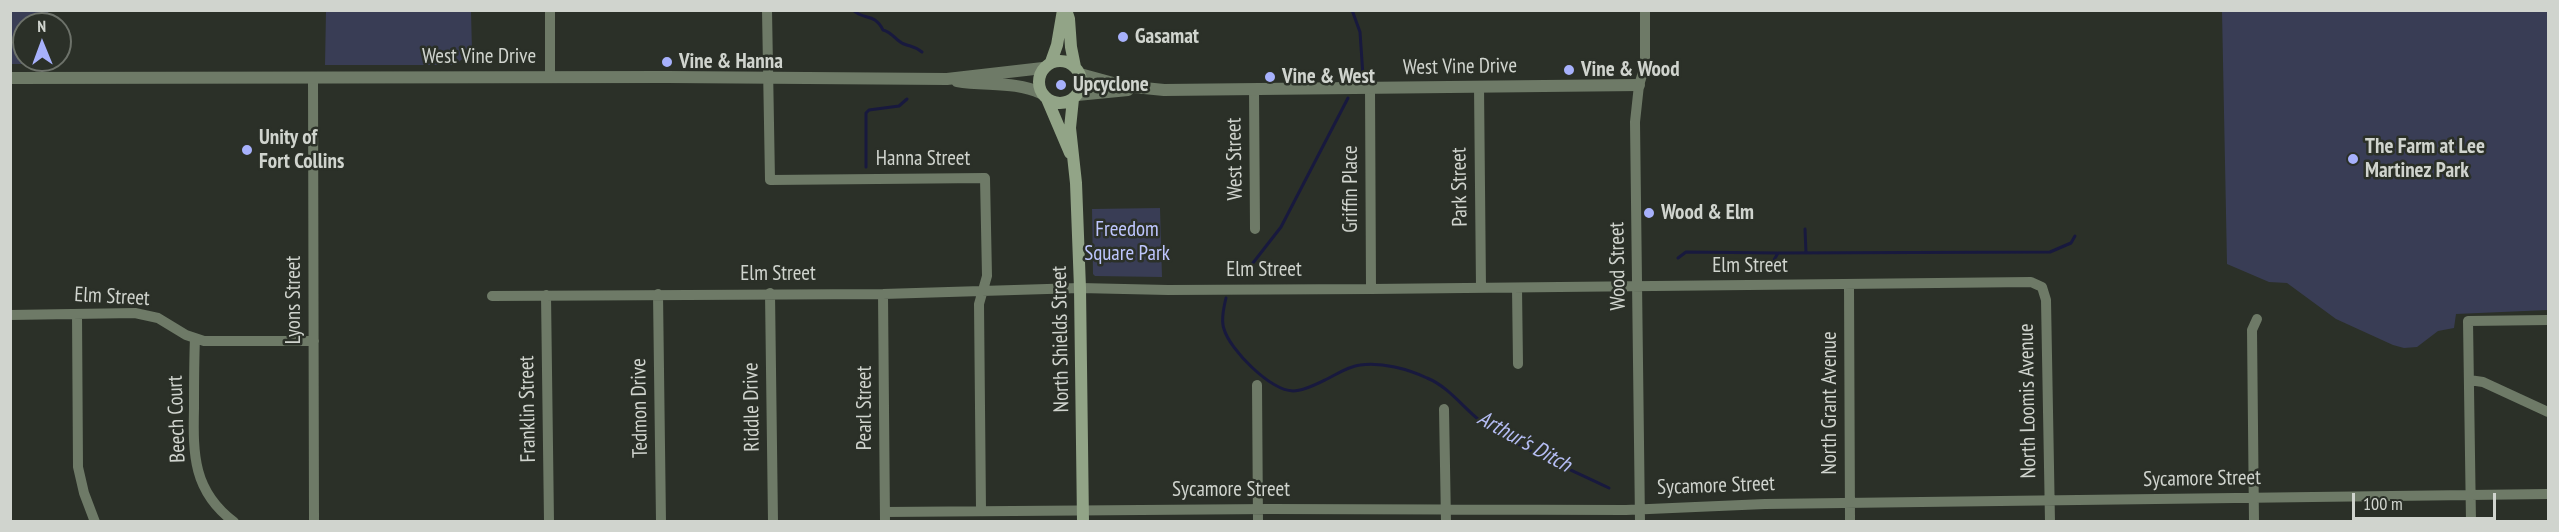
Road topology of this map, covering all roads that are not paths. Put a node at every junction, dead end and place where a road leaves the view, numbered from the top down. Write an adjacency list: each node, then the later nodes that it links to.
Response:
1 (550, 10): 7 (street)
2 (767, 10): 8 (street, Hanna Street)
3 (1064, 10): 5 (main road); 6 (main road)
4 (1646, 10): 12 (street, Wood Street)
5 (1047, 65): 6 (main road); 11 (street, West Vine Drive); 17 (main road)
6 (1078, 71): 15 (street, West Vine Drive); 18 (main road)
7 (550, 76): 8 (street, West Vine Drive); 10 (street, West Vine Drive)
8 (768, 77): 11 (street, West Vine Drive); 28 (street, Hanna Street)
9 (10, 78): 10 (street, West Vine Drive)
10 (313, 78): 39 (street, Lyons Street)
11 (947, 79): 17 (street, West Vine Drive)
12 (1639, 85): 13 (street, West Vine Drive); 23 (street, Wood Street)
13 (1479, 86): 14 (street, West Vine Drive); 25 (street, Park Street)
14 (1370, 88): 16 (street, West Vine Drive); 27 (street, Griffin Place)
15 (1138, 89): 16 (street, West Vine Drive); 18 (street, West Vine Drive)
16 (1254, 89): 20 (street, West Street)
17 (1044, 96): 18 (main road); 19 (main road, North Shields Street)
18 (1075, 97): 19 (main road, North Shields Street)
19 (1072, 155): 24 (main road, North Shields Street)
20 (1256, 229)
21 (2036, 283): 22 (street, Elm Street); 48 (street, North Loomis Avenue)
22 (1849, 285): 23 (street, Elm Street); 49 (street, North Grant Avenue)
23 (1638, 286): 26 (street, Elm Street); 53 (street, Wood Street)
24 (1080, 288): 27 (street, Elm Street); 28 (street, Elm Street); 55 (main road, North Shields Street)
25 (1481, 288): 26 (street, Elm Street); 27 (street, Elm Street)
26 (1517, 288): 40 (street)
27 (1371, 289)
28 (982, 292): 31 (street, Elm Street); 54 (street, Hanna Street)
29 (770, 293): 30 (street, Elm Street); 31 (street, Elm Street); 62 (street, Riddle Drive)
30 (658, 294): 32 (street, Elm Street); 61 (street, Tedmon Drive)
31 (884, 294): 56 (street, Pearl Street)
32 (546, 295): 33 (street, Elm Street); 60 (street, Franklin Street)
33 (492, 296)
34 (77, 314): 35 (street, Elm Street); 38 (street, Elm Street); 57 (street)
35 (10, 315)
36 (2257, 320): 47 (street)
37 (2548, 320): 41 (street)
38 (195, 338): 39 (street, Elm Street); 58 (street, Beech Court)
39 (314, 341): 59 (street, Lyons Street)
40 (1518, 364)
41 (2469, 380): 44 (street); 46 (street)
42 (1257, 385): 50 (street)
43 (1444, 409): 52 (street)
44 (2548, 412)
45 (2548, 494): 46 (street, Sycamore Street)
46 (2471, 495): 47 (street, Sycamore Street); 70 (street)
47 (2254, 497): 48 (street, Sycamore Street); 69 (street)
48 (2050, 500): 49 (street, Sycamore Street); 68 (street, North Loomis Avenue)
49 (1850, 503): 53 (street, Sycamore Street); 67 (street, North Grant Avenue)
50 (1258, 509): 51 (street, Sycamore Street); 55 (street, Sycamore Street); 63 (street)
51 (1352, 509): 52 (street, Sycamore Street); 64 (street)
52 (1446, 509): 53 (street, Sycamore Street); 65 (street)
53 (1640, 509): 66 (street, Wood Street)
54 (981, 510): 55 (street, Sycamore Street); 56 (street, Sycamore Street)
55 (1083, 516)
56 (885, 517)
57 (96, 522)
58 (234, 522)
59 (314, 522)
60 (549, 522)
61 (661, 522)
62 (773, 522)
63 (1258, 522)
64 (1352, 522)
65 (1446, 522)
66 (1640, 522)
67 (1850, 522)
68 (2050, 522)
69 (2254, 522)
70 (2471, 522)

